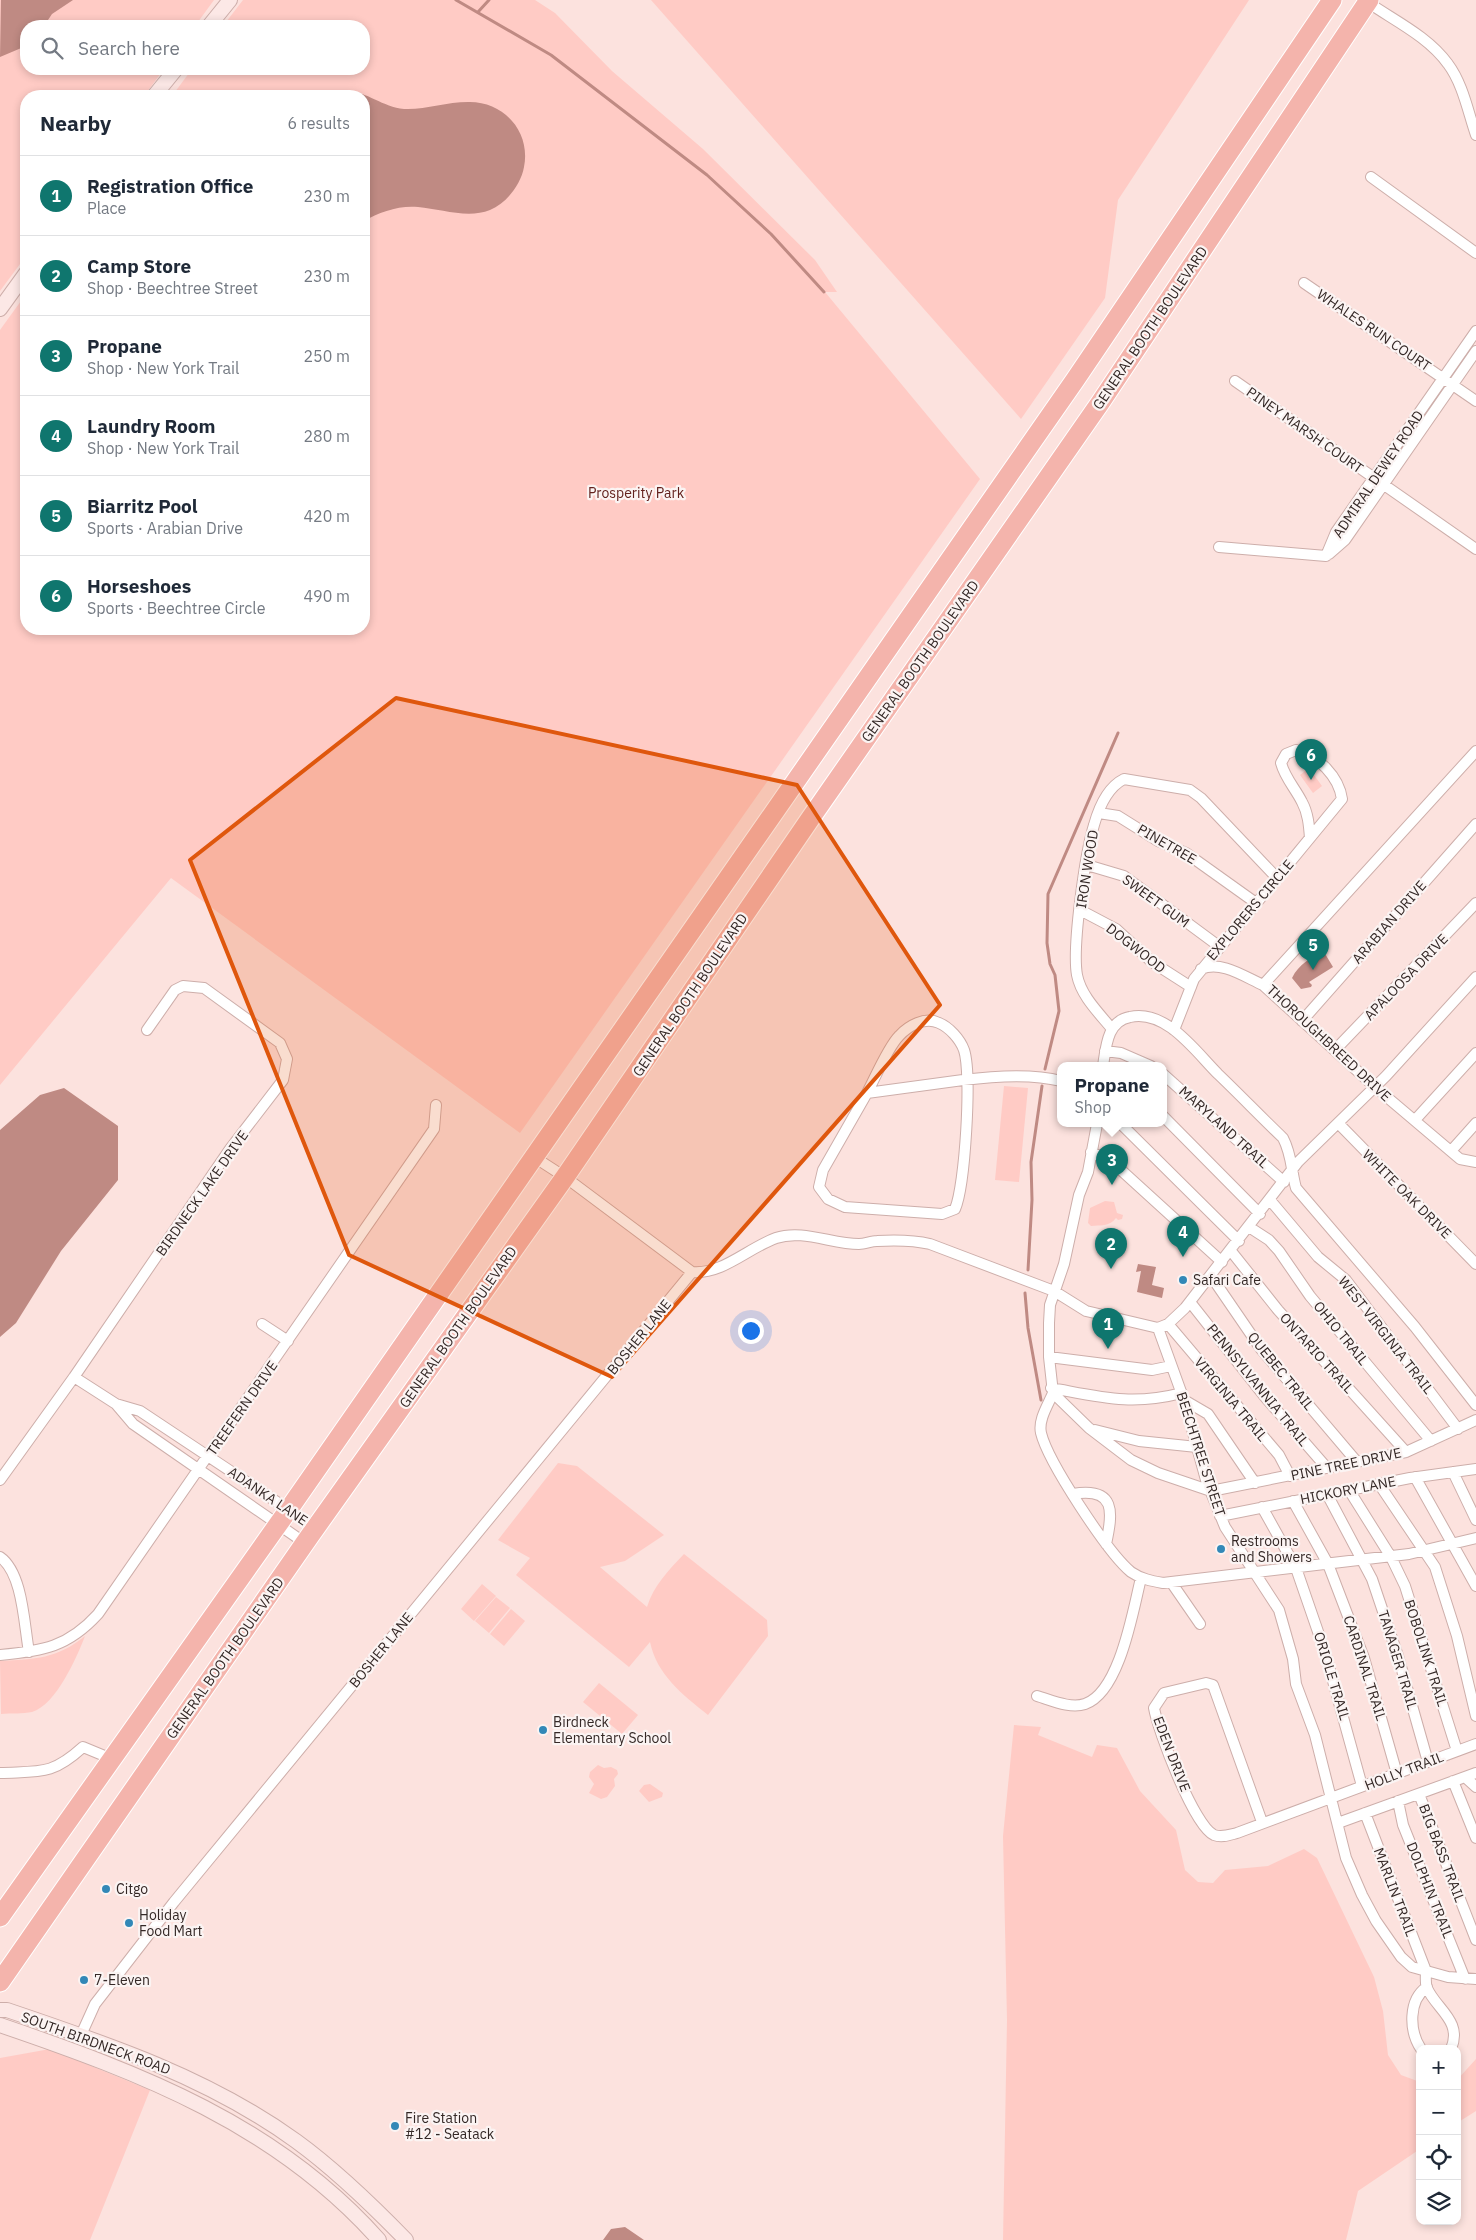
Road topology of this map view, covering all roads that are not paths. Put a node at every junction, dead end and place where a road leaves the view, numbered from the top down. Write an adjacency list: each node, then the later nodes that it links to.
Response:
1 (230, 0): 4 (main road)
2 (1332, 0): 61 (highway)
3 (1367, 1): 7 (street); 64 (highway, GENERAL BOOTH BOULEVARD)
4 (214, 20)
5 (171, 75): 6 (main road)
6 (159, 90)
7 (1476, 135)
8 (1371, 178): 9 (street)
9 (1476, 253)
10 (20, 281): 12 (main road)
11 (1304, 283): 15 (street, WHALES RUN COURT)
12 (0, 309)
13 (1476, 331): 15 (street, ADMIRAL DEWEY ROAD)
14 (1476, 351): 17 (street, ADMIRAL DEWEY ROAD)
15 (1444, 378): 17 (street, WHALES RUN COURT); 19 (street, ADMIRAL DEWEY ROAD)
16 (1235, 381): 19 (street, PINEY MARSH COURT)
17 (1453, 384): 18 (street, WHALES RUN COURT); 20 (street, ADMIRAL DEWEY ROAD)
18 (1476, 401)
19 (1374, 478): 20 (street, PINEY MARSH COURT); 23 (street, ADMIRAL DEWEY ROAD)
20 (1383, 484): 22 (street, PINEY MARSH COURT); 23 (street, ADMIRAL DEWEY ROAD)
21 (1219, 547): 23 (street)
22 (1476, 549)
23 (1326, 556)
24 (1476, 751): 36 (street, THOROUGHBREED DRIVE)
25 (1099, 813): 28 (street, IRON WOOD); 29 (street, IRON WOOD); 30 (street, PINETREE)
26 (1476, 824): 38 (street, ARABIAN DRIVE)
27 (1310, 838): 27 (street, EXPLORERS CIRCLE); 29 (street, EXPLORERS CIRCLE)
28 (1087, 865): 32 (street, IRON WOOD); 33 (street, SWEET GUM)
29 (1277, 878): 30 (street, EXPLORERS CIRCLE)
30 (1256, 903): 33 (street, EXPLORERS CIRCLE)
31 (1476, 903): 42 (street, APALOOSA DRIVE)
32 (1080, 910): 37 (street, DOGWOOD); 39 (street, IRON WOOD)
33 (1220, 947): 34 (street, EXPLORERS CIRCLE)
34 (1201, 969): 36 (street); 37 (street, EXPLORERS CIRCLE)
35 (1476, 978): 50 (street)
36 (1263, 985): 38 (street, THOROUGHBREED DRIVE)
37 (1190, 988): 41 (street, EXPLORERS CIRCLE)
38 (1302, 1021): 42 (street, THOROUGHBREED DRIVE)
39 (1112, 1029): 41 (street); 43 (street)
40 (148, 1030): 83 (street, BIRDNECK LAKE DRIVE)
41 (1174, 1030): 63 (street)
42 (1335, 1050): 50 (street, THOROUGHBREED DRIVE)
43 (1105, 1051): 45 (street); 46 (street)
44 (1476, 1053): 54 (street)
45 (1104, 1062)
46 (1143, 1062)
47 (1167, 1078): 65 (street, MARYLAND TRAIL)
48 (969, 1079): 49 (street); 51 (street); 51 (street); 51 (street)
49 (1057, 1081)
50 (1375, 1087): 54 (street, THOROUGHBREED DRIVE); 56 (street)
51 (867, 1093)
52 (436, 1105): 80 (street, TREEFERN DRIVE)
53 (1167, 1120): 67 (street)
54 (1414, 1120): 59 (street, THOROUGHBREED DRIVE)
55 (1476, 1123): 59 (street)
56 (1338, 1124): 63 (street); 72 (street, WHITE OAK DRIVE)
57 (1096, 1127): 60 (street)
58 (1124, 1127): 69 (street)
59 (1451, 1151): 62 (street, THOROUGHBREED DRIVE)
60 (1091, 1152): 71 (street); 75 (street)
61 (534, 1157): 64 (street); 111 (highway)
62 (1476, 1162)
63 (1291, 1172): 65 (street); 87 (street)
64 (565, 1178): 73 (street); 115 (highway, GENERAL BOOTH BOULEVARD)
65 (1284, 1182): 66 (street)
66 (1270, 1200): 67 (street); 90 (street, WEST VIRGINIA TRAIL)
67 (1260, 1214): 68 (street)
68 (1249, 1227): 69 (street); 91 (street, OHIO TRAIL)
69 (1239, 1241): 70 (street)
70 (1231, 1251): 71 (street); 93 (street, ONTARIO TRAIL)
71 (1222, 1262): 74 (street)
72 (1476, 1264)
73 (692, 1272): 75 (street); 161 (street, BOSHER LANE)
74 (1211, 1276): 76 (street); 95 (street, QUEBEC TRAIL)
75 (1054, 1291): 79 (street); 81 (street)
76 (1190, 1302): 78 (street); 96 (street, PENNSYLVANNIA TRAIL)
77 (262, 1324): 80 (street)
78 (1168, 1324): 79 (street); 100 (street, VIRGINIA TRAIL)
79 (1158, 1328): 82 (street, BEECHTREE STREET)
80 (288, 1341): 94 (street, TREEFERN DRIVE)
81 (1049, 1357): 82 (street); 84 (street)
82 (1172, 1366): 85 (street, BEECHTREE STREET)
83 (74, 1377): 86 (street, ADANKA LANE); 102 (street, BIRDNECK LAKE DRIVE)
84 (1052, 1390): 85 (street); 89 (street); 107 (street)
85 (1183, 1396): 92 (street, BEECHTREE STREET); 103 (street)
86 (116, 1404): 94 (street, ADANKA LANE); 98 (street, ADANKA LANE)
87 (1476, 1405)
88 (1476, 1420): 90 (street, PINE TREE DRIVE)
89 (1089, 1428): 92 (street); 106 (street)
90 (1458, 1428): 91 (street, PINE TREE DRIVE)
91 (1431, 1441): 93 (street, PINE TREE DRIVE)
92 (1197, 1447): 106 (street, BEECHTREE STREET)
93 (1406, 1452): 95 (street, PINE TREE DRIVE)
94 (209, 1456): 98 (street, TREEFERN DRIVE); 111 (street, ADANKA LANE)
95 (1357, 1462): 96 (street, PINE TREE DRIVE)
96 (1327, 1468): 100 (street, PINE TREE DRIVE)
97 (1476, 1469): 99 (street, HICKORY LANE)
98 (200, 1470): 114 (street, ADANKA LANE); 130 (street, TREEFERN DRIVE)
99 (1453, 1472): 101 (street, HICKORY LANE); 113 (street)
100 (1290, 1476): 103 (street, PINE TREE DRIVE)
101 (1415, 1477): 104 (street, HICKORY LANE); 118 (street)
102 (0, 1480)
103 (1255, 1483): 106 (street, PINE TREE DRIVE)
104 (1378, 1484): 105 (street, HICKORY LANE); 119 (street)
105 (1349, 1490): 108 (street, HICKORY LANE); 121 (street, BOBOLINK TRAIL)
106 (1211, 1492): 112 (street, BEECHTREE STREET)
107 (1073, 1494): 117 (street); 117 (street)
108 (1326, 1494): 109 (street, HICKORY LANE); 122 (street, TANAGER TRAIL)
109 (1293, 1501): 110 (street, HICKORY LANE); 123 (street, CARDINAL TRAIL)
110 (1262, 1507): 112 (street, HICKORY LANE); 124 (street, ORIOLE TRAIL)
111 (290, 1509): 114 (highway); 115 (street, ADANKA LANE)
112 (1220, 1516): 125 (street, BEECHTREE STREET)
113 (1476, 1520)
114 (278, 1525): 115 (street, ADANKA LANE); 136 (highway)
115 (310, 1536): 157 (highway, GENERAL BOOTH BOULEVARD)
116 (1476, 1538): 118 (street)
117 (1106, 1544): 126 (street)
118 (1452, 1544): 119 (street); 128 (street)
119 (1423, 1551): 121 (street); 133 (street)
120 (0, 1557): 130 (street)
121 (1391, 1557): 122 (street); 135 (street, BOBOLINK TRAIL)
122 (1362, 1560): 123 (street); 137 (street, TANAGER TRAIL)
123 (1328, 1564): 124 (street); 140 (street, CARDINAL TRAIL)
124 (1296, 1568): 125 (street); 143 (street, ORIOLE TRAIL)
125 (1255, 1573): 127 (street); 146 (street, BEECHTREE STREET)
126 (1141, 1578): 127 (street); 132 (street)
127 (1171, 1582): 129 (street)
128 (1476, 1586)
129 (1200, 1624)
130 (29, 1652): 131 (street, TREEFERN DRIVE)
131 (0, 1655)
132 (1037, 1696)
133 (1476, 1716)
134 (1476, 1744): 135 (street, HOLLY TRAIL)
135 (1458, 1751): 137 (street, HOLLY TRAIL)
136 (112, 1759): 139 (street); 152 (highway)
137 (1428, 1762): 140 (street, HOLLY TRAIL)
138 (1476, 1772): 141 (street)
139 (0, 1773)
140 (1396, 1774): 143 (street, HOLLY TRAIL)
141 (1465, 1776): 142 (street); 144 (street)
142 (1453, 1781): 145 (street); 151 (street)
143 (1362, 1786): 146 (street, HOLLY TRAIL)
144 (1476, 1787)
145 (1419, 1794): 147 (street); 153 (street, BIG BASS TRAIL)
146 (1332, 1798): 149 (street, EDEN DRIVE); 150 (street, BEECHTREE STREET)
147 (1398, 1801): 148 (street); 155 (street, DOLPHIN TRAIL)
148 (1365, 1813): 150 (street); 154 (street, MARLIN TRAIL)
149 (1262, 1822): 149 (street, EDEN DRIVE)
150 (1338, 1823): 154 (street, BEECHTREE STREET)
151 (1476, 1838)
152 (0, 1917)
153 (1476, 1940)
154 (1426, 1971): 155 (street, BEECHTREE STREET); 158 (street, MARLIN TRAIL)
155 (1465, 1978): 156 (street, BEECHTREE STREET)
156 (1476, 1979)
157 (0, 1982)
158 (1427, 1988): 162 (street); 163 (street)
159 (0, 2010): 161 (main road, SOUTH BIRDNECK ROAD)
160 (0, 2025): 164 (main road, SOUTH BIRDNECK ROAD)
161 (82, 2035): 165 (main road, SOUTH BIRDNECK ROAD)
162 (1419, 2045)
163 (1453, 2045)
164 (379, 2240)
165 (406, 2240)

